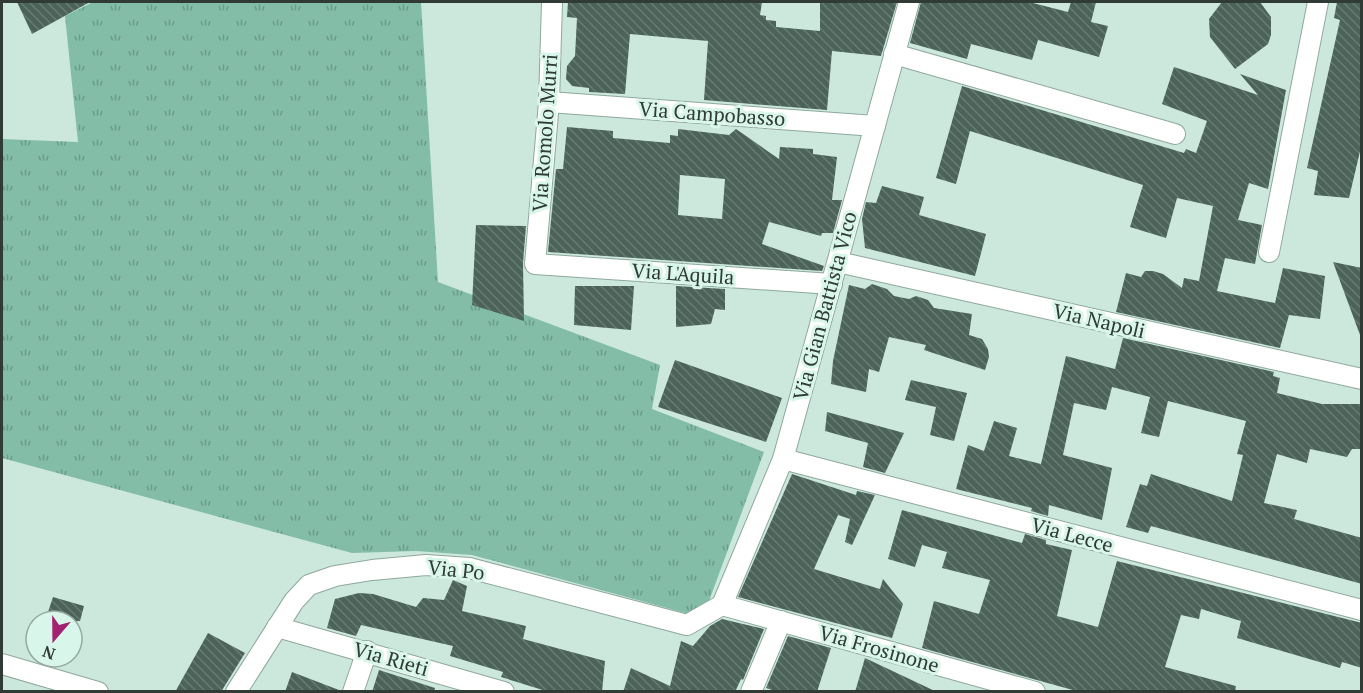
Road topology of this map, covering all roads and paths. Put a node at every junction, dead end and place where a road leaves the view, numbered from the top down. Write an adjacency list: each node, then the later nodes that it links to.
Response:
1 (552, 2): 5 (street, Via Romolo Murri)
2 (909, 2): 4 (street, Via Gian Battista Vico)
3 (1318, 2): 8 (street)
4 (894, 54): 6 (street, Via Gian Battista Vico); 7 (street)
5 (549, 102): 6 (street, Via Campobasso); 10 (street, Via Romolo Murri)
6 (875, 126): 9 (street, Via Gian Battista Vico)
7 (1175, 134)
8 (1269, 252)
9 (838, 262): 11 (street, Via Gian Battista Vico); 12 (street, Via Napoli)
10 (535, 264): 11 (street, Via L'Aquila)
11 (832, 284): 13 (street, Via Gian Battista Vico)
12 (1362, 379)
13 (783, 459): 14 (street, Via Gian Battista Vico); 15 (street, Via Lecce)
14 (722, 605): 16 (street, Via Frosinone); 17 (street, Via Po)
15 (1362, 610)
16 (781, 621): 20 (street, Via Frosinone); 25 (street)
17 (277, 627): 18 (street, Via Rieti); 22 (street, Via Po)
18 (367, 651): 23 (street); 24 (street, Via Rieti)
19 (2, 664): 21 (street)
20 (1006, 688): 26 (street, Via Frosinone)
21 (98, 692)
22 (236, 692)
23 (353, 692)
24 (504, 692)
25 (751, 692)
26 (1035, 692)

